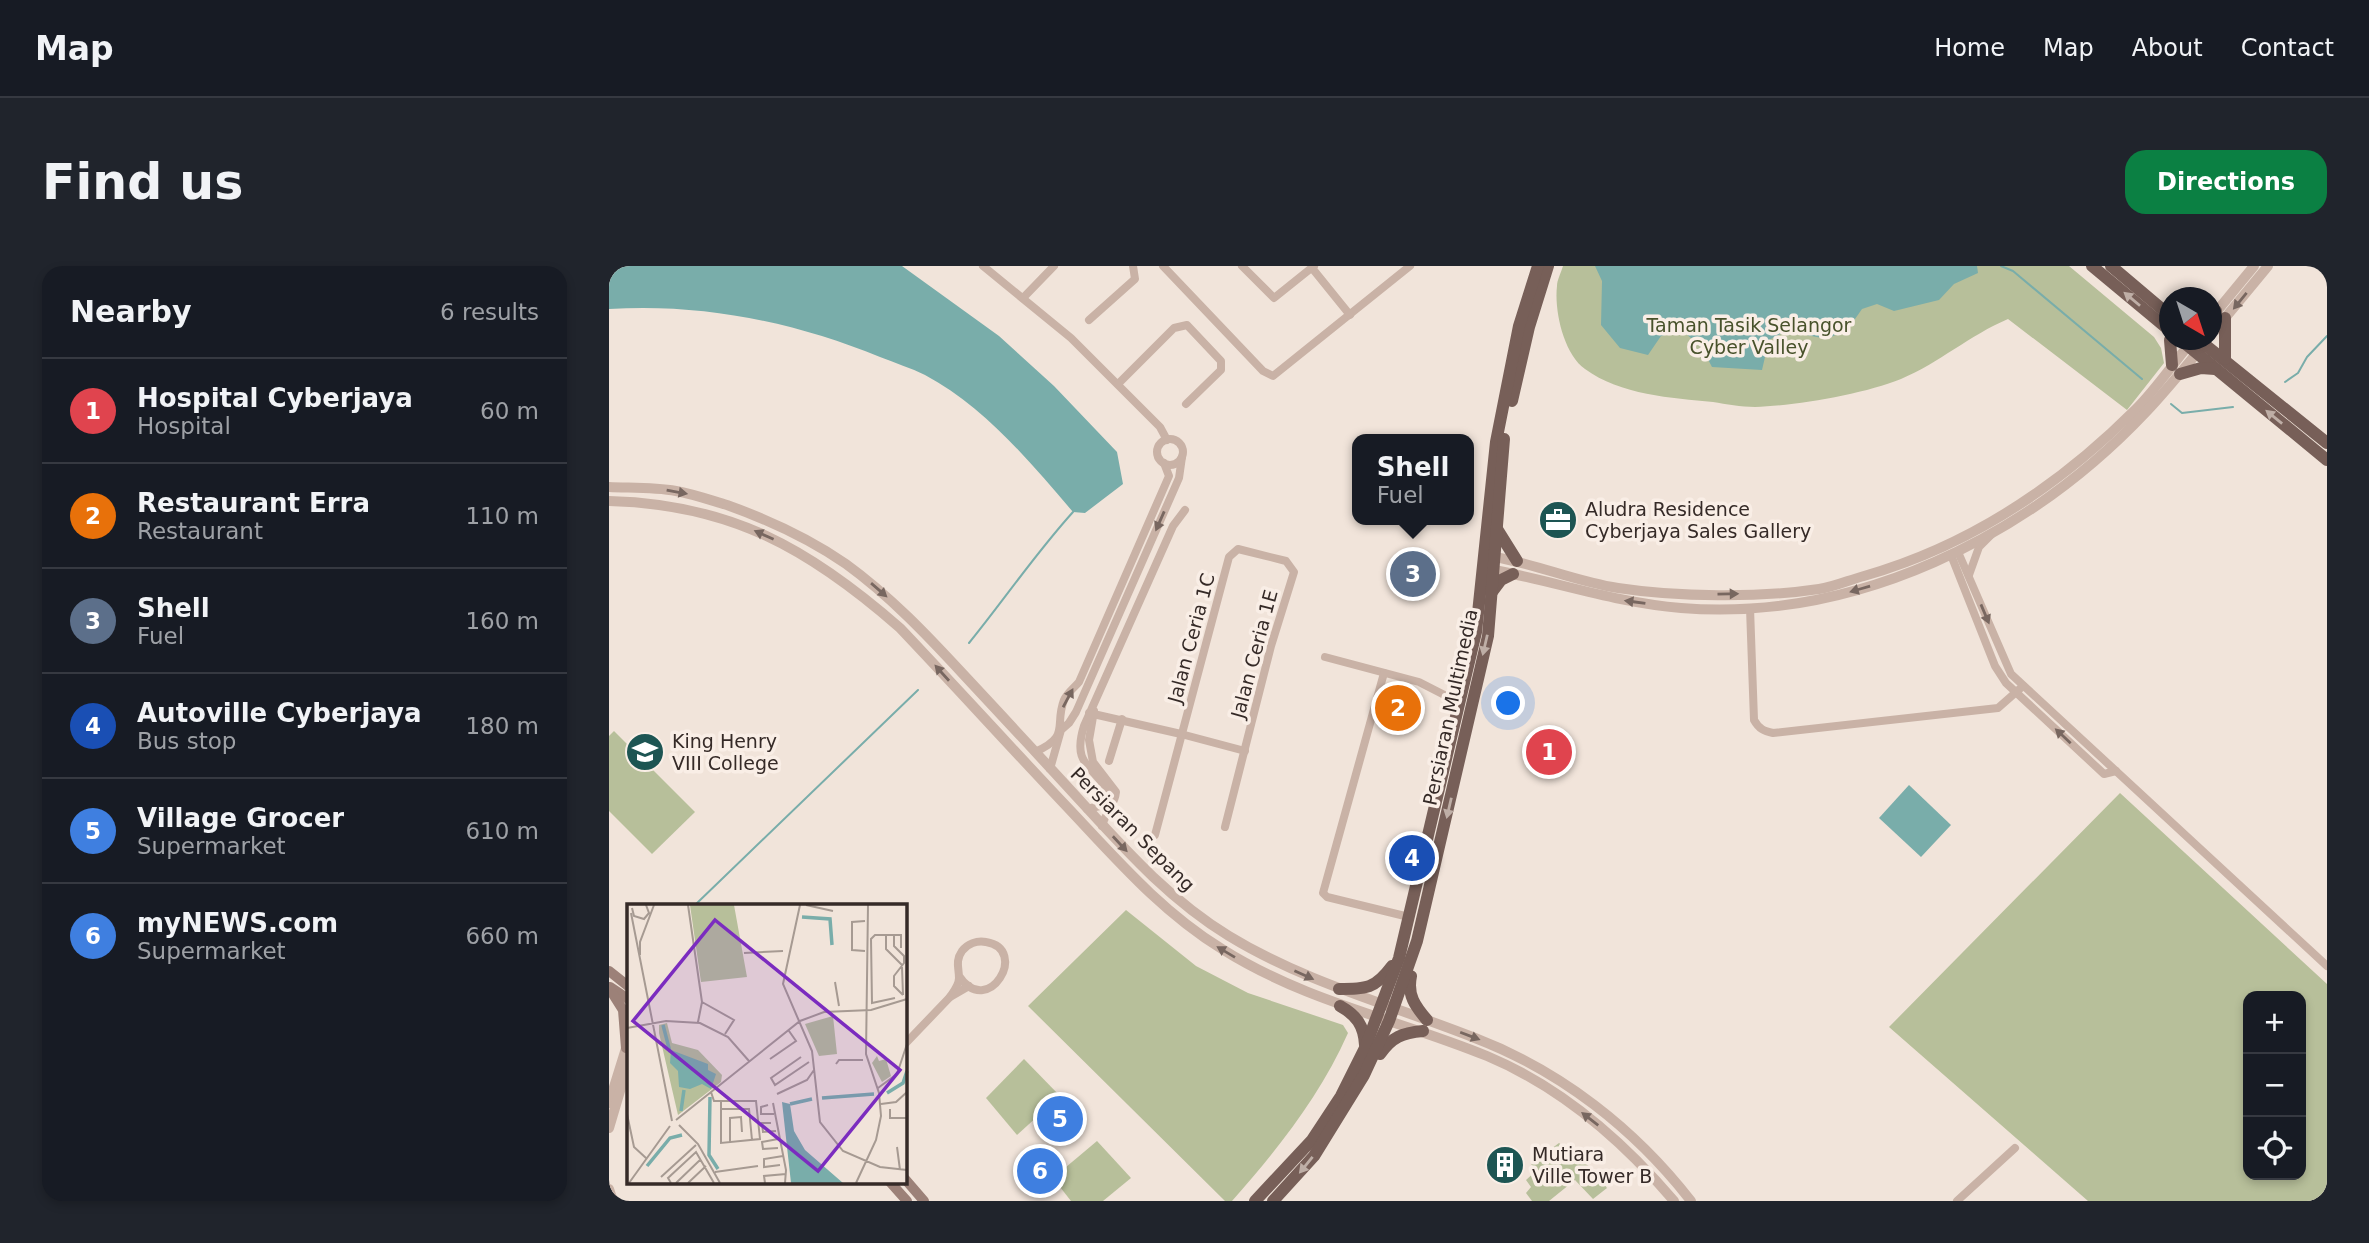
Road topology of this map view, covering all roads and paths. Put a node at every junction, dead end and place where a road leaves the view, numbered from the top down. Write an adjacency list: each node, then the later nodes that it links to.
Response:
1 (983, 266): 14 (street)
2 (1053, 266): 14 (street)
3 (1133, 266): 19 (street)
4 (1163, 266): 18 (street)
5 (1242, 266): 13 (street)
6 (1410, 266): 18 (street)
7 (1538, 266): 52 (main road, Persiaran Multimedia)
8 (1548, 266): 38 (main road, Persiaran Multimedia)
9 (2092, 266): 20 (main road, one-way to 9)
10 (2111, 266): 15 (main road)
11 (2253, 266): 16 (street)
12 (2268, 266): 17 (street, one-way to 17)
13 (1313, 267): 18 (street)
14 (1023, 298): 27 (street)
15 (2159, 305)
16 (2222, 307)
17 (2222, 309)
18 (1350, 315)
19 (1089, 320)
20 (2159, 325)
21 (2172, 350): 26 (main road)
22 (2192, 350): 26 (street)
23 (2206, 350): 25 (main road)
24 (2219, 350): 25 (main road)
25 (2220, 364): 26 (main road); 30 (main road); 32 (main road, one-way to 25)
26 (2176, 370): 37 (street); 40 (street, one-way to 26)
27 (1118, 384): 28 (street); 29 (street)
28 (1186, 404)
29 (1167, 440): 31 (street); 33 (street)
30 (2327, 443)
31 (1182, 457): 33 (street); 55 (street, one-way to 55)
32 (2327, 460)
33 (1164, 463): 55 (street, one-way to 33)
34 (609, 488): 50 (street, Persiaran Sepang, one-way to 50)
35 (609, 502): 62 (street, Persiaran Sepang, one-way to 35)
36 (1185, 510): 53 (street)
37 (1999, 528): 39 (street); 44 (street)
38 (1497, 529): 40 (main road); 41 (main road, Persiaran Multimedia)
39 (1955, 554): 44 (street); 46 (street, one-way to 46); 51 (street)
40 (1517, 561): 41 (street)
41 (1495, 563): 43 (street); 45 (main road, Persiaran Multimedia)
42 (1291, 566): 56 (street, Jalan Ceria 1C); 57 (street, Jalan Ceria 1E)
43 (1513, 574): 45 (main road); 46 (street, one-way to 43)
44 (1969, 576): 49 (street, one-way to 49)
45 (1492, 592): 68 (main road, Persiaran Multimedia, one-way to 68)
46 (1750, 608): 51 (street)
47 (1325, 657): 48 (street)
48 (1384, 673): 52 (street); 67 (street)
49 (2022, 686): 51 (street); 61 (street)
50 (978, 689): 58 (street, Persiaran Sepang); 62 (street)
51 (2015, 693): 61 (street, one-way to 51)
52 (1460, 703): 67 (main road, Persiaran Multimedia)
53 (1092, 714): 54 (street); 63 (street); 64 (street)
54 (1122, 719): 56 (street); 59 (street)
55 (1061, 730): 58 (street); 60 (street)
56 (1181, 734): 57 (street); 66 (street, Jalan Ceria 1C)
57 (1245, 751): 65 (street, Jalan Ceria 1E)
58 (1035, 752): 60 (street, Persiaran Sepang)
59 (1109, 761)
60 (1050, 769): 63 (street, Persiaran Sepang)
61 (2116, 771): 70 (street)
62 (1039, 777): 79 (street, Persiaran Sepang, one-way to 62)
63 (1087, 809): 64 (street, Persiaran Sepang)
64 (1102, 826): 76 (street, Persiaran Sepang, one-way to 76)
65 (1225, 827)
66 (1155, 835)
67 (1409, 917): 69 (main road, Persiaran Multimedia)
68 (1417, 941): 80 (main road, Persiaran Multimedia); 81 (main road)
69 (1399, 958): 76 (main road); 80 (main road, Persiaran Multimedia)
70 (2327, 966)
71 (609, 971): 73 (main road)
72 (959, 976): 74 (street); 74 (street); 77 (street)
73 (627, 985)
74 (969, 986): 77 (street)
75 (609, 987): 78 (main road); 83 (main road)
76 (1339, 989): 80 (street, Persiaran Sepang)
77 (950, 997): 82 (street)
78 (627, 998)
79 (1340, 1006): 80 (street, Persiaran Sepang); 84 (main road)
80 (1386, 1014): 81 (street, Persiaran Sepang); 84 (main road, Persiaran Multimedia); 86 (main road, Persiaran Multimedia)
81 (1425, 1026): 86 (main road); 98 (street, Persiaran Sepang, one-way to 81); 99 (street, Persiaran Sepang, one-way to 99)
82 (907, 1042)
83 (627, 1045): 87 (street)
84 (1365, 1048): 96 (main road, Persiaran Multimedia)
85 (627, 1068): 88 (street)
86 (1364, 1075): 97 (main road, Persiaran Multimedia, one-way to 97)
87 (609, 1103)
88 (609, 1128)
89 (2015, 1148): 100 (street)
90 (907, 1181): 95 (main road)
91 (892, 1184): 94 (main road)
92 (609, 1189): 93 (street)
93 (613, 1201)
94 (907, 1201)
95 (924, 1201)
96 (1255, 1201)
97 (1273, 1201)
98 (1674, 1201)
99 (1691, 1201)
100 (1957, 1201)

